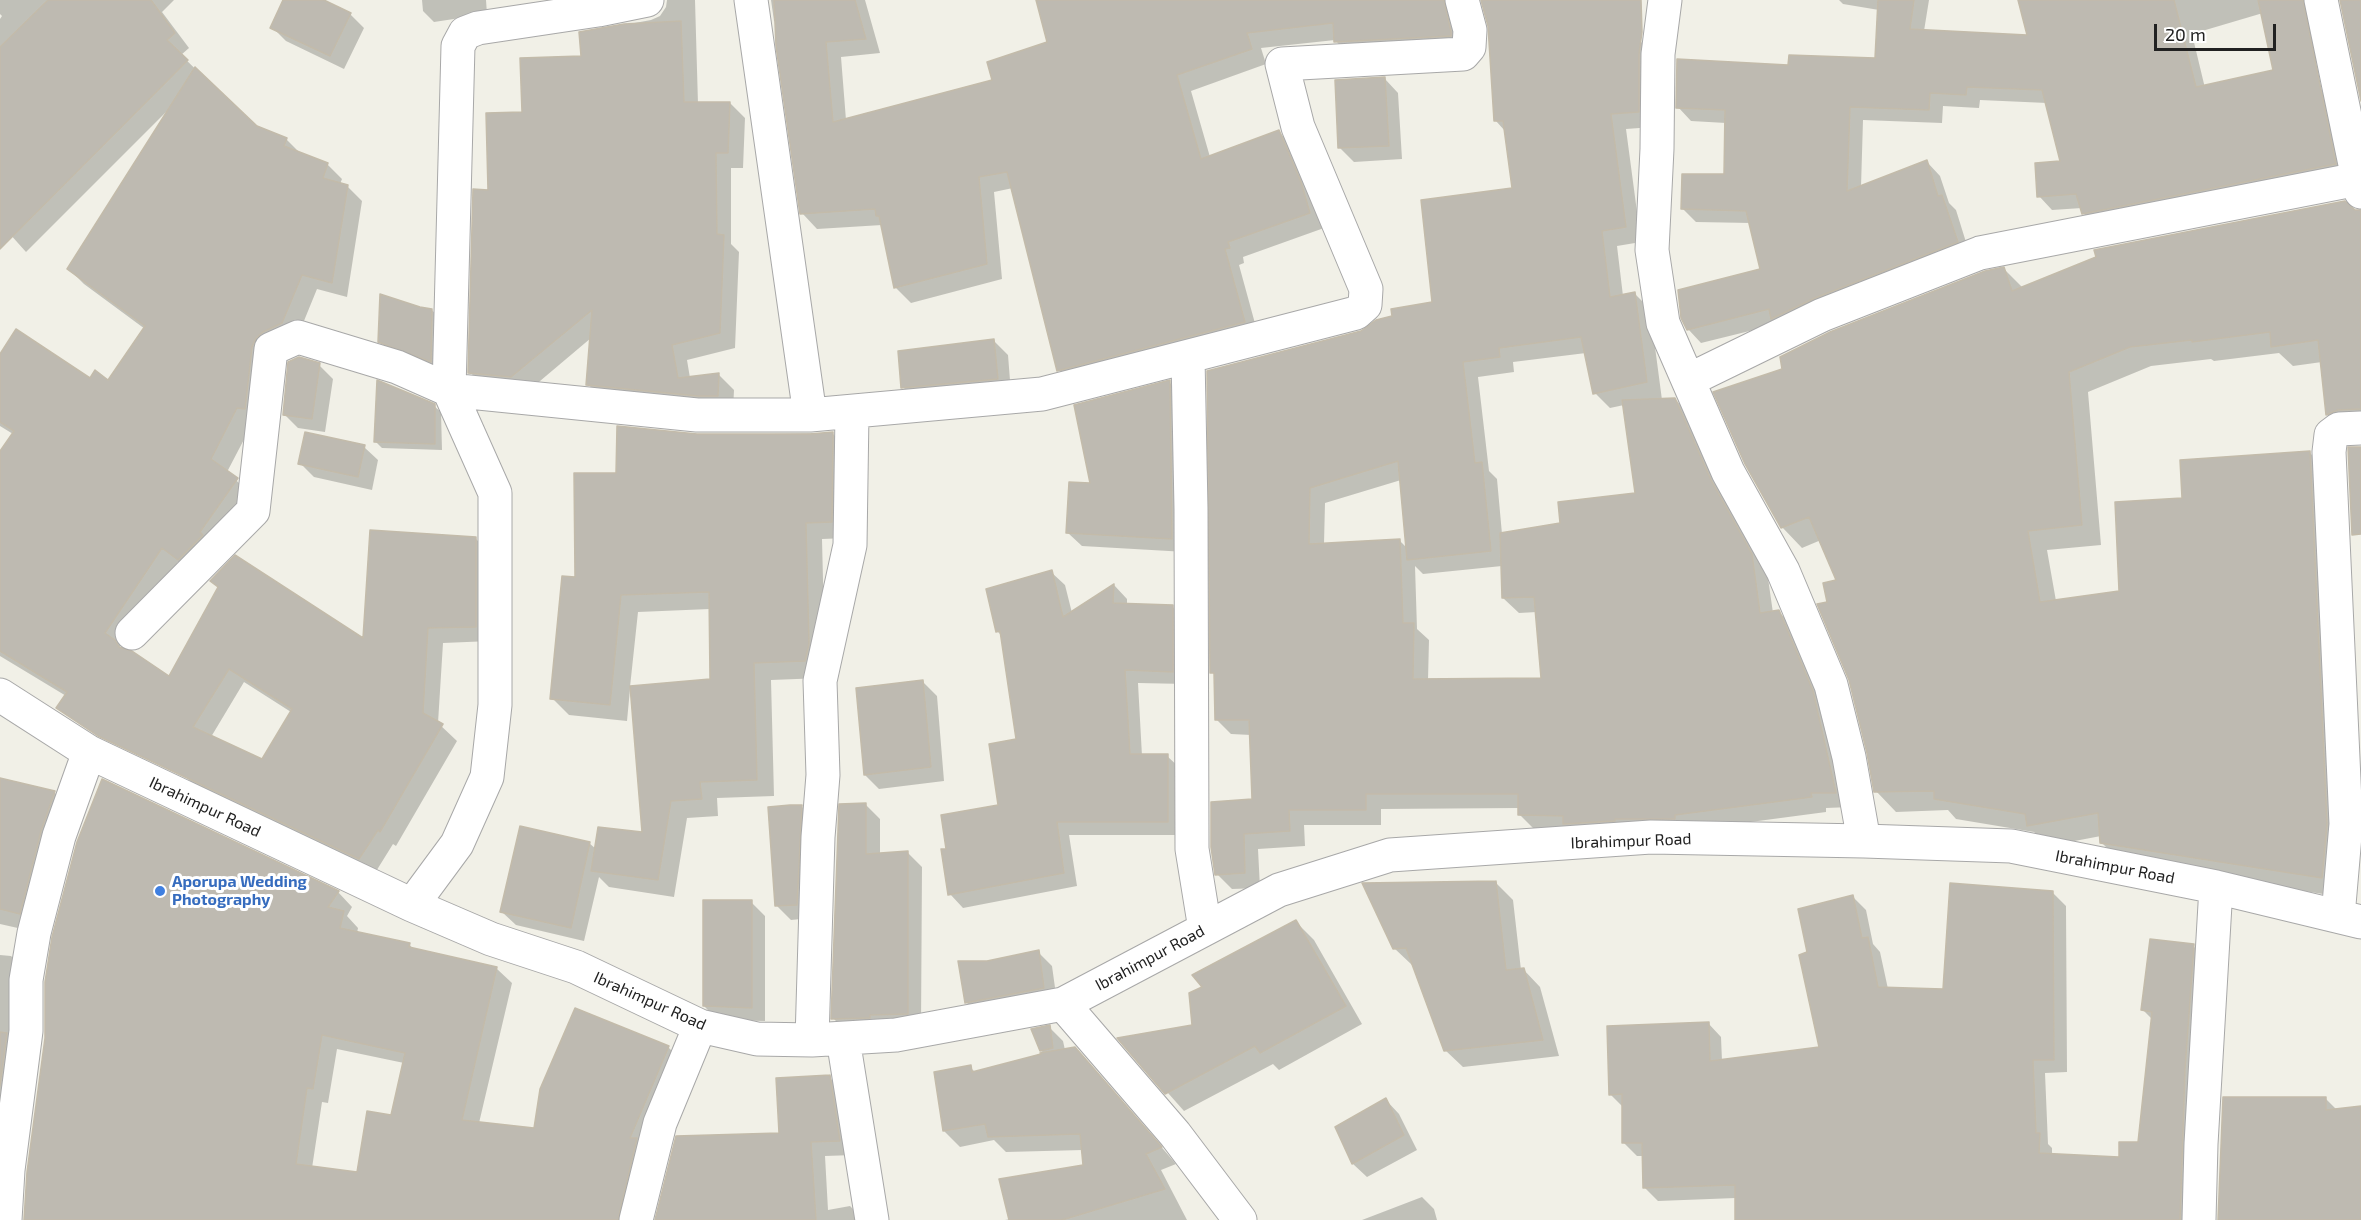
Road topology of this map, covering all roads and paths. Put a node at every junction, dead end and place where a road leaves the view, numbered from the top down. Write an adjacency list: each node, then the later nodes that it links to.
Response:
1 (647, 0): 9 (street)
2 (751, 0): 11 (street)
3 (1462, 0): 7 (street)
4 (1665, 0): 8 (street)
5 (2321, 0): 6 (street)
6 (2359, 177): 8 (street)
7 (1188, 357): 10 (street); 20 (street)
8 (1689, 380): 16 (street)
9 (449, 390): 11 (street); 13 (street); 18 (street)
10 (852, 413): 11 (street); 23 (street)
11 (810, 415)
12 (2361, 428): 19 (street)
13 (132, 633)
14 (0, 695): 15 (street, Ibrahimpur Road)
15 (89, 752): 18 (street, Ibrahimpur Road); 24 (street)
16 (1864, 841): 17 (street, Ibrahimpur Road); 20 (street, Ibrahimpur Road)
17 (2216, 887): 19 (street, Ibrahimpur Road); 29 (street)
18 (412, 905): 22 (street, Ibrahimpur Road)
19 (2350, 919)
20 (1205, 929): 21 (street, Ibrahimpur Road)
21 (1063, 1004): 23 (street, Ibrahimpur Road); 28 (street)
22 (700, 1026): 23 (street, Ibrahimpur Road); 26 (street)
23 (828, 1040): 27 (street)
24 (4, 1170): 25 (street)
25 (5, 1220)
26 (636, 1220)
27 (872, 1220)
28 (1240, 1220)
29 (2199, 1220)

